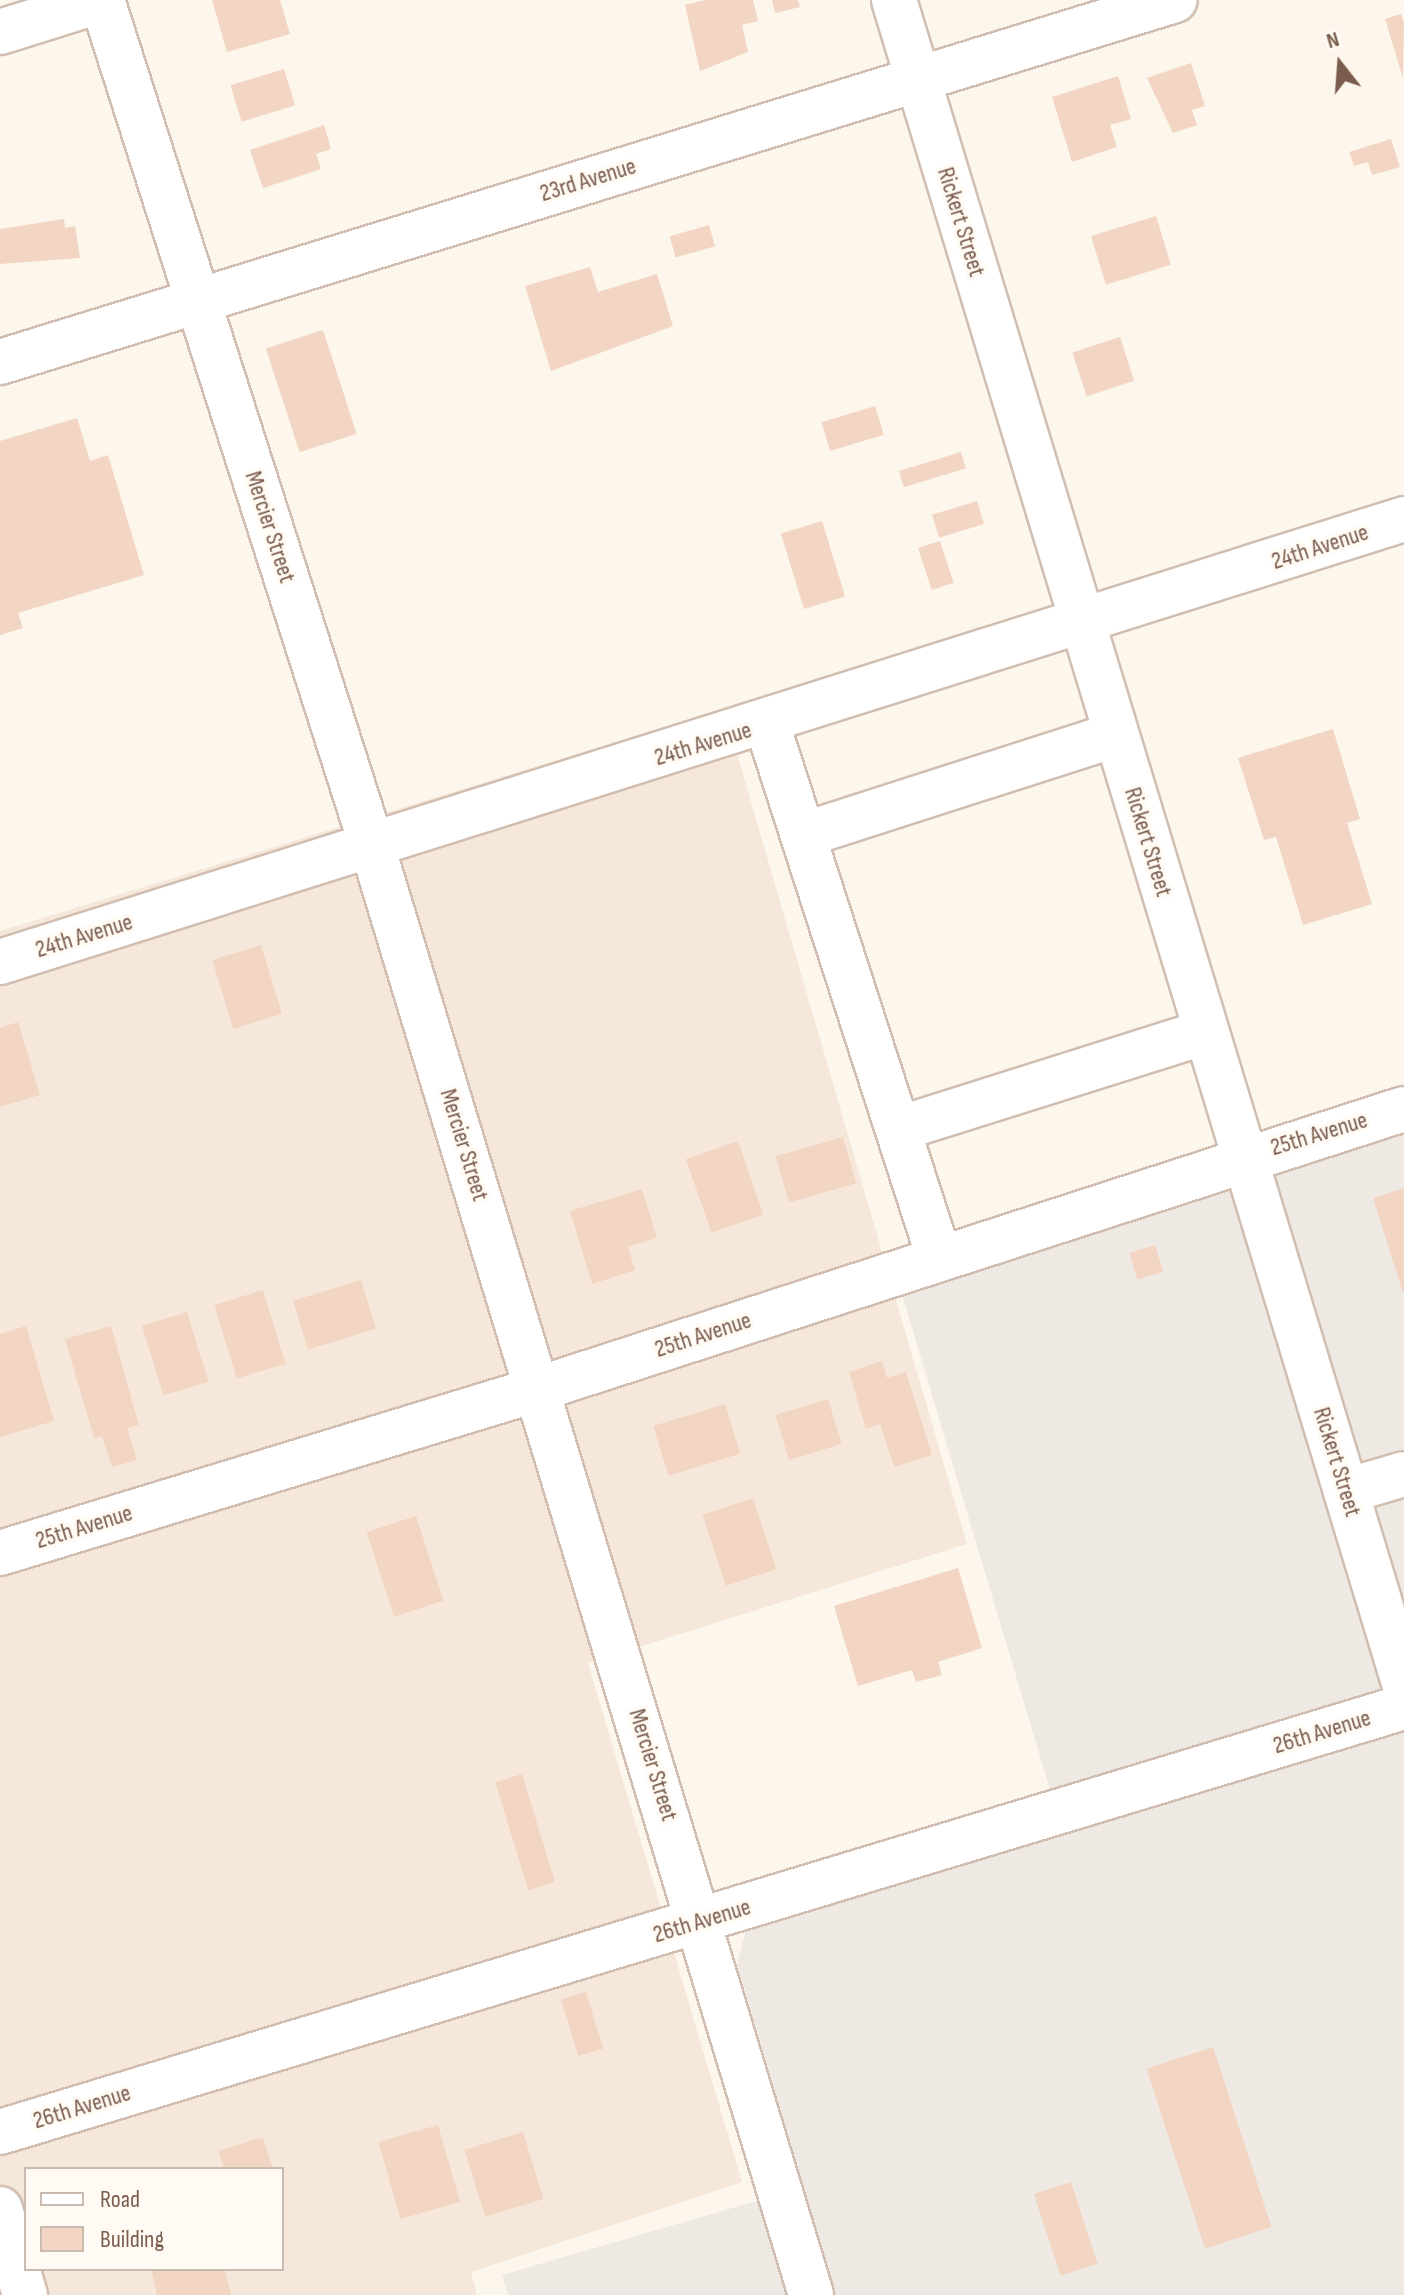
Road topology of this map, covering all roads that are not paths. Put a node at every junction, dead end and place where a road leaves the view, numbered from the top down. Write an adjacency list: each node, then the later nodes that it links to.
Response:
1 (102, 0): 4 (street); 6 (street, Mercier Street)
2 (894, 0): 5 (street, Rickert Street)
3 (1175, 0): 5 (street, 23rd Avenue)
4 (0, 32)
5 (916, 78): 6 (street, 23rd Avenue); 9 (street, Rickert Street)
6 (198, 301): 7 (street, 23rd Avenue); 13 (street, Mercier Street)
7 (0, 362)
8 (1404, 519): 9 (street, 24th Avenue)
9 (1085, 625): 10 (street, 24th Avenue); 11 (street, Rickert Street)
10 (767, 724): 12 (street); 13 (street, 24th Avenue)
11 (1115, 735): 12 (street); 15 (street, Rickert Street)
12 (803, 835): 17 (street)
13 (372, 846): 14 (street, 24th Avenue); 20 (street, Mercier Street)
14 (0, 962)
15 (1206, 1032): 17 (street); 18 (street, Rickert Street)
16 (1404, 1109): 18 (street, 25th Avenue)
17 (898, 1129): 19 (street)
18 (1246, 1156): 19 (street, 25th Avenue); 22 (street, Rickert Street)
19 (939, 1257): 20 (street, 25th Avenue)
20 (538, 1389): 23 (street, 25th Avenue); 26 (street, Mercier Street)
21 (1404, 1474): 22 (street)
22 (1346, 1491): 24 (street, Rickert Street)
23 (0, 1553)
24 (1404, 1683)
25 (1404, 1707): 26 (street, 26th Avenue)
26 (701, 1921): 27 (street, 26th Avenue); 30 (street, Mercier Street)
27 (0, 2132)
28 (0, 2209): 29 (street)
29 (25, 2295)
30 (811, 2295)

